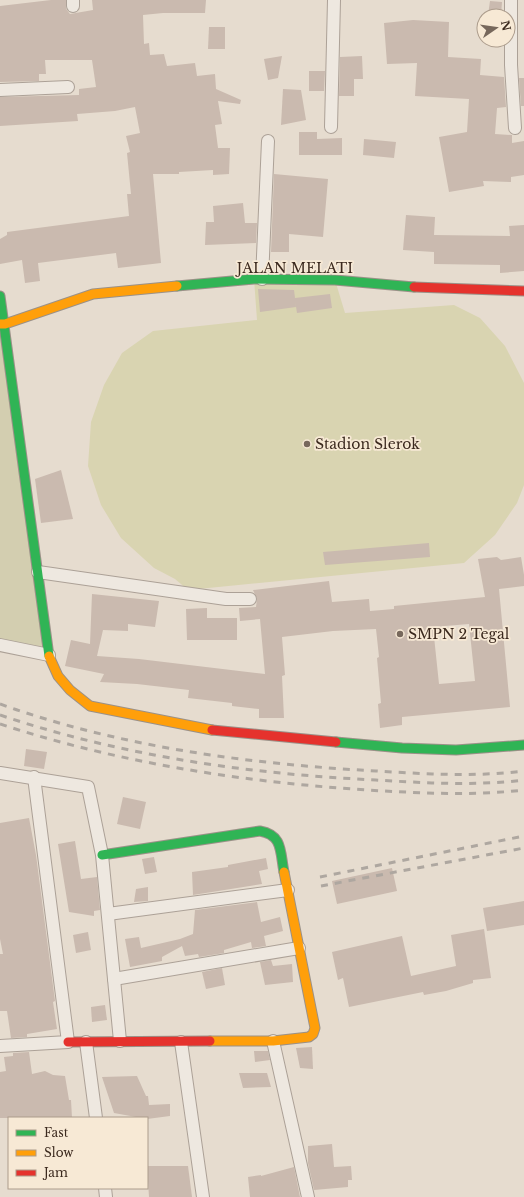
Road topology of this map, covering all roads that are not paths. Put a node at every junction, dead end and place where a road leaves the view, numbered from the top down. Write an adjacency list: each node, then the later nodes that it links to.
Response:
1 (334, 0): 5 (street)
2 (511, 0): 6 (street)
3 (68, 87): 4 (street)
4 (0, 90)
5 (331, 127)
6 (515, 128)
7 (268, 141): 8 (street)
8 (262, 279): 9 (street, JALAN MELATI); 11 (street, JALAN MELATI)
9 (524, 291)
10 (0, 296): 11 (street)
11 (2, 324): 12 (street)
12 (38, 572): 13 (street); 15 (street)
13 (250, 599)
14 (0, 645): 15 (street)
15 (49, 654): 16 (street)
16 (524, 745)
17 (0, 773): 18 (street)
18 (34, 777): 19 (street); 26 (street)
19 (102, 856): 20 (street); 21 (street)
20 (288, 890): 21 (street); 22 (street)
21 (108, 914): 23 (street)
22 (299, 948): 23 (street); 25 (street)
23 (114, 979): 24 (street)
24 (120, 1041): 27 (street); 28 (street)
25 (273, 1041): 28 (street); 32 (street)
26 (68, 1042): 27 (street); 29 (street)
27 (86, 1042): 30 (street)
28 (181, 1042): 31 (street)
29 (0, 1046)
30 (96, 1117)
31 (203, 1197)
32 (308, 1197)

